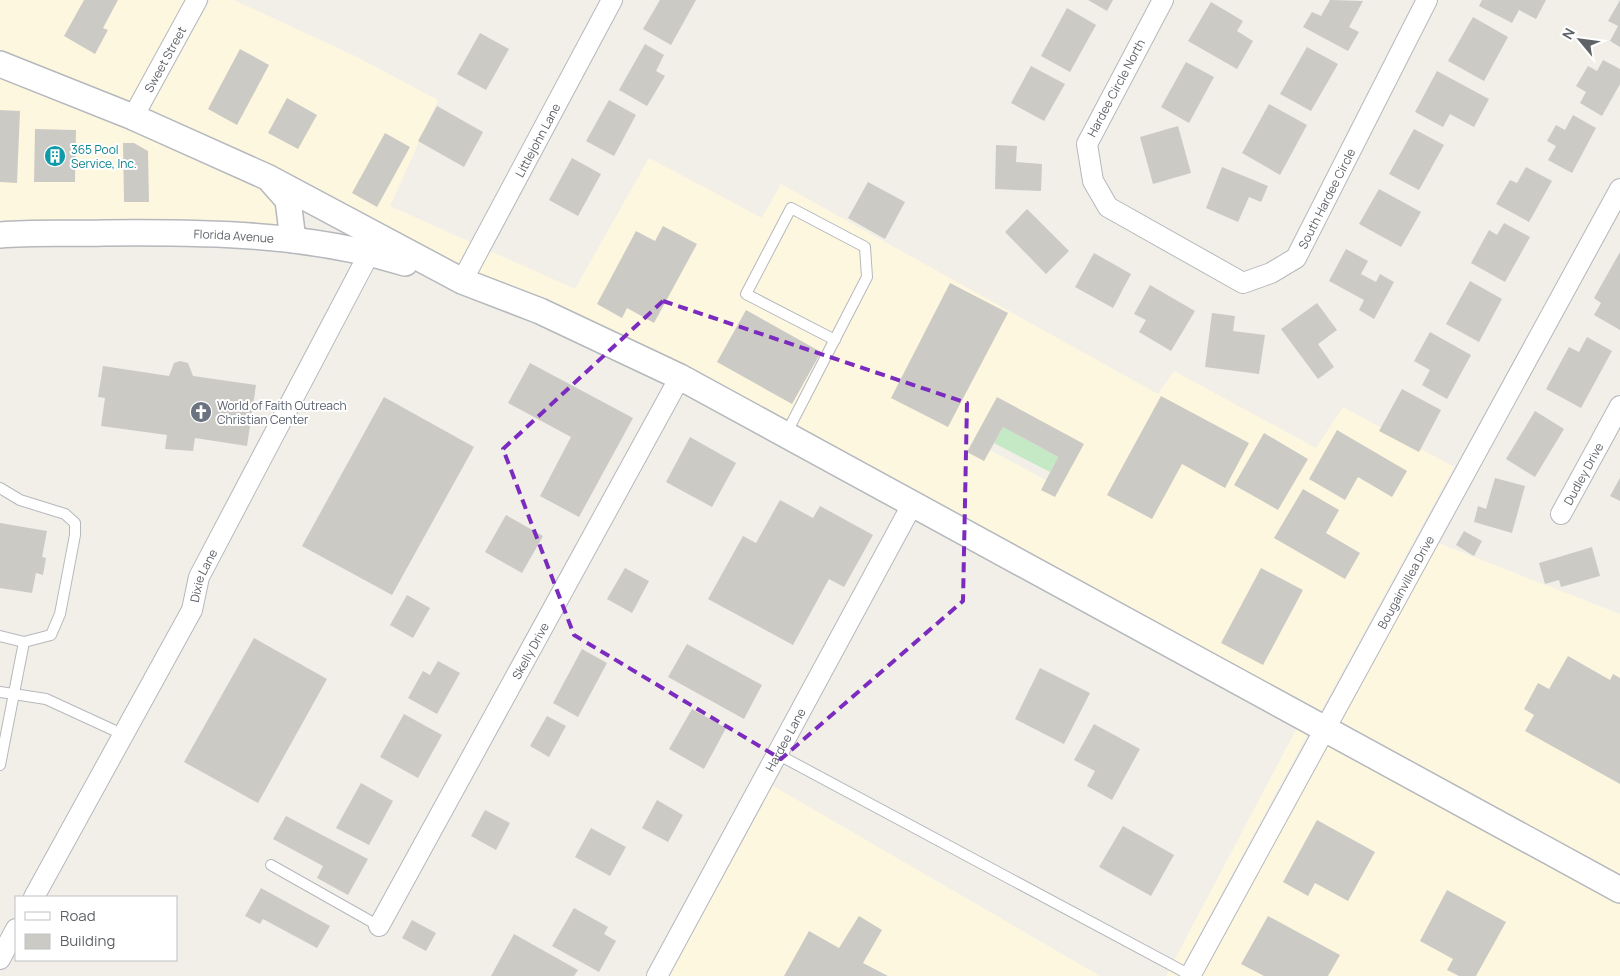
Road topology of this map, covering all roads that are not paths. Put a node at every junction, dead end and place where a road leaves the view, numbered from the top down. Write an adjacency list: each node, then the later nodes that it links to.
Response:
1 (197, 0): 6 (street, Sweet Street)
2 (612, 0): 13 (street, Littlejohn Lane)
3 (1163, 0): 8 (street, Hardee Circle North)
4 (1427, 0): 8 (street, South Hardee Circle)
5 (0, 64): 6 (street)
6 (134, 117): 7 (street)
7 (269, 178): 11 (street); 13 (street)
8 (1093, 181)
9 (1620, 189): 25 (street, Bougainvillea Drive)
10 (0, 235): 11 (street, Florida Avenue)
11 (292, 240): 12 (street, Florida Avenue)
12 (370, 252): 13 (street, Florida Avenue); 26 (street, Dixie Lane)
13 (462, 280): 15 (street)
14 (835, 340): 14 (lane); 17 (lane)
15 (680, 377): 17 (street); 32 (street, Skelly Drive)
16 (1620, 406): 20 (street, Dudley Drive)
17 (786, 434): 19 (street)
18 (0, 488): 22 (lane)
19 (913, 503): 25 (street); 27 (street, Hardee Lane)
20 (1560, 514)
21 (0, 636): 22 (lane)
22 (24, 642): 24 (lane)
23 (0, 692): 24 (lane)
24 (13, 694): 26 (lane); 28 (lane)
25 (1324, 729): 30 (street); 36 (street, Bougainvillea Drive)
26 (122, 734): 31 (street, Dixie Lane)
27 (778, 754): 35 (street, Hardee Lane); 36 (lane)
28 (0, 765)
29 (271, 865): 32 (lane)
30 (1620, 890)
31 (35, 896)
32 (380, 926)
33 (15, 932): 34 (street)
34 (0, 959)
35 (657, 976)
36 (1190, 976)

